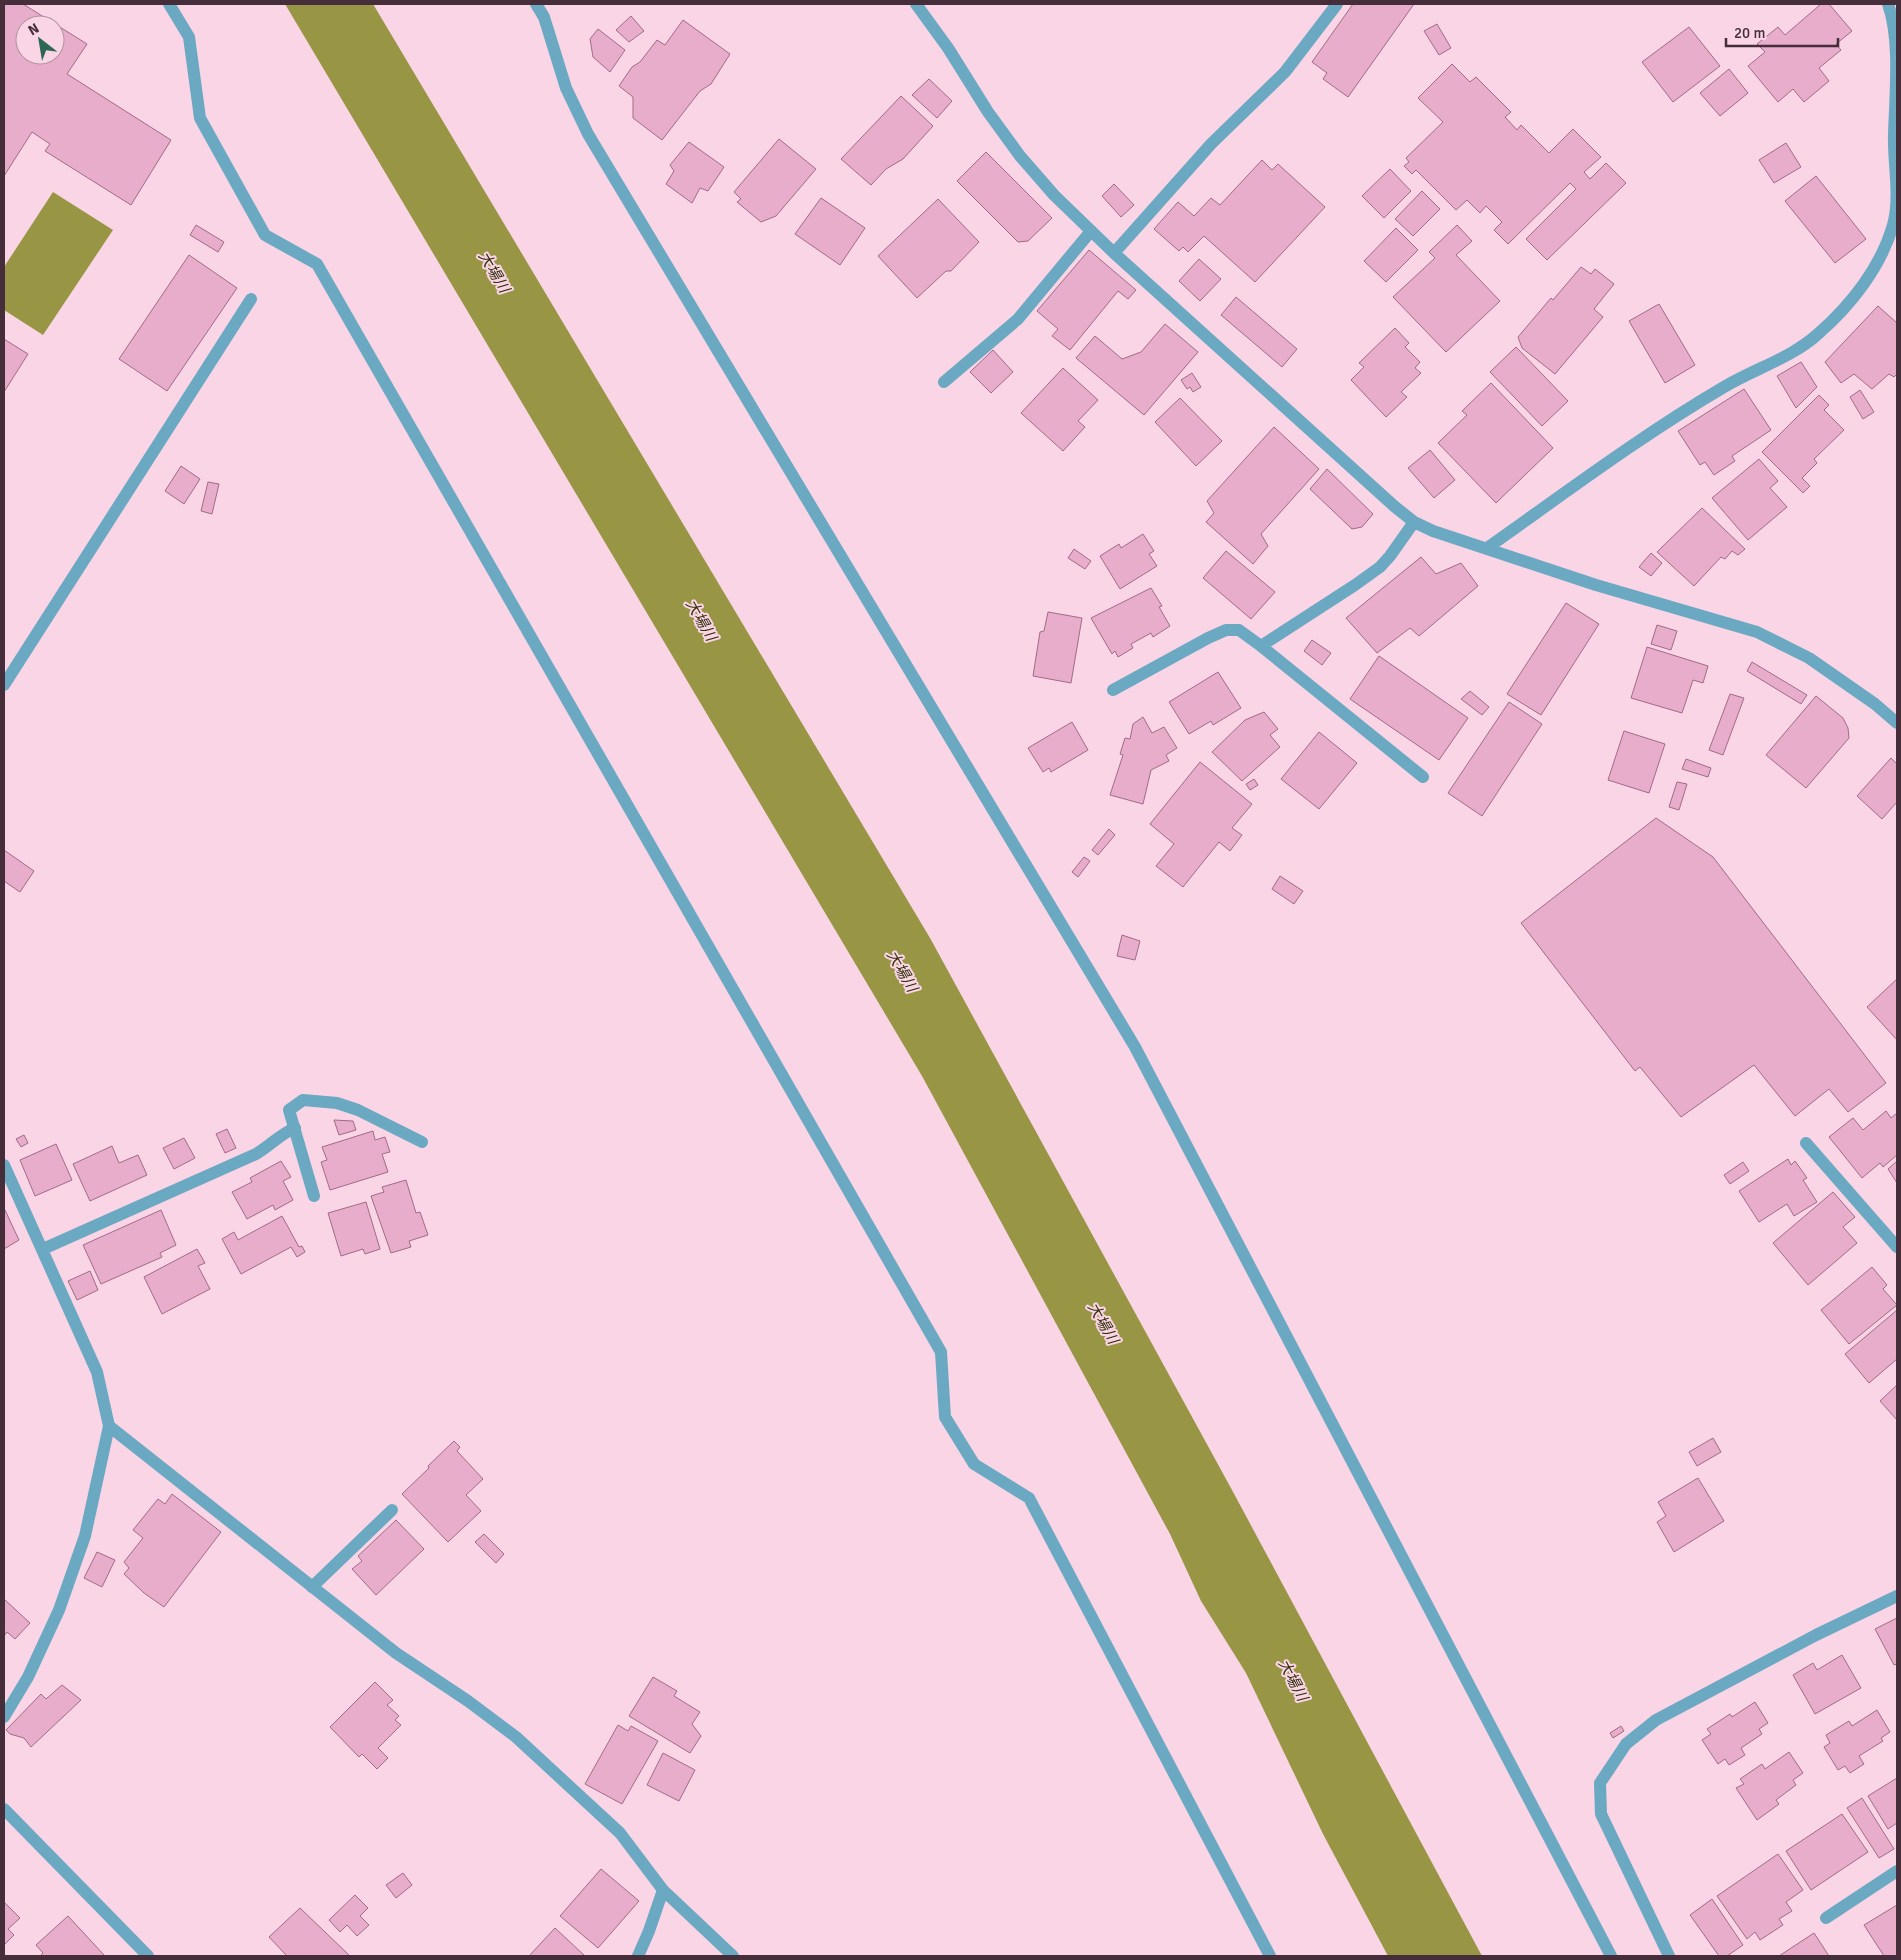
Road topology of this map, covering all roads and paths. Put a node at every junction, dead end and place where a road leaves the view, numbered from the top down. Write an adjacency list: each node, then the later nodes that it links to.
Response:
1 (169, 4): 36 (street)
2 (536, 4): 37 (street)
3 (916, 4): 6 (street)
4 (1337, 4): 7 (street)
5 (1888, 4): 11 (street)
6 (1091, 231): 7 (street); 9 (street)
7 (1114, 254): 10 (street)
8 (251, 299): 13 (street)
9 (944, 382)
10 (1414, 522): 11 (street); 12 (street)
11 (1487, 548): 15 (street)
12 (1261, 646): 14 (street); 16 (street)
13 (4, 685)
14 (1113, 690)
15 (1897, 723)
16 (1423, 777)
17 (295, 1128): 18 (street); 21 (street); 23 (street)
18 (422, 1142)
19 (1806, 1143): 22 (street)
20 (4, 1165): 23 (street)
21 (314, 1196)
22 (1897, 1247)
23 (43, 1249): 24 (street)
24 (109, 1426): 26 (street); 28 (street)
25 (392, 1510): 26 (street)
26 (312, 1587): 31 (street)
27 (1897, 1596): 38 (street)
28 (4, 1717)
29 (4, 1810): 33 (street)
30 (1897, 1871): 32 (street)
31 (664, 1890): 34 (street); 35 (street)
32 (1826, 1918)
33 (148, 1956)
34 (638, 1956)
35 (733, 1956)
36 (1270, 1956)
37 (1611, 1956)
38 (1669, 1956)

